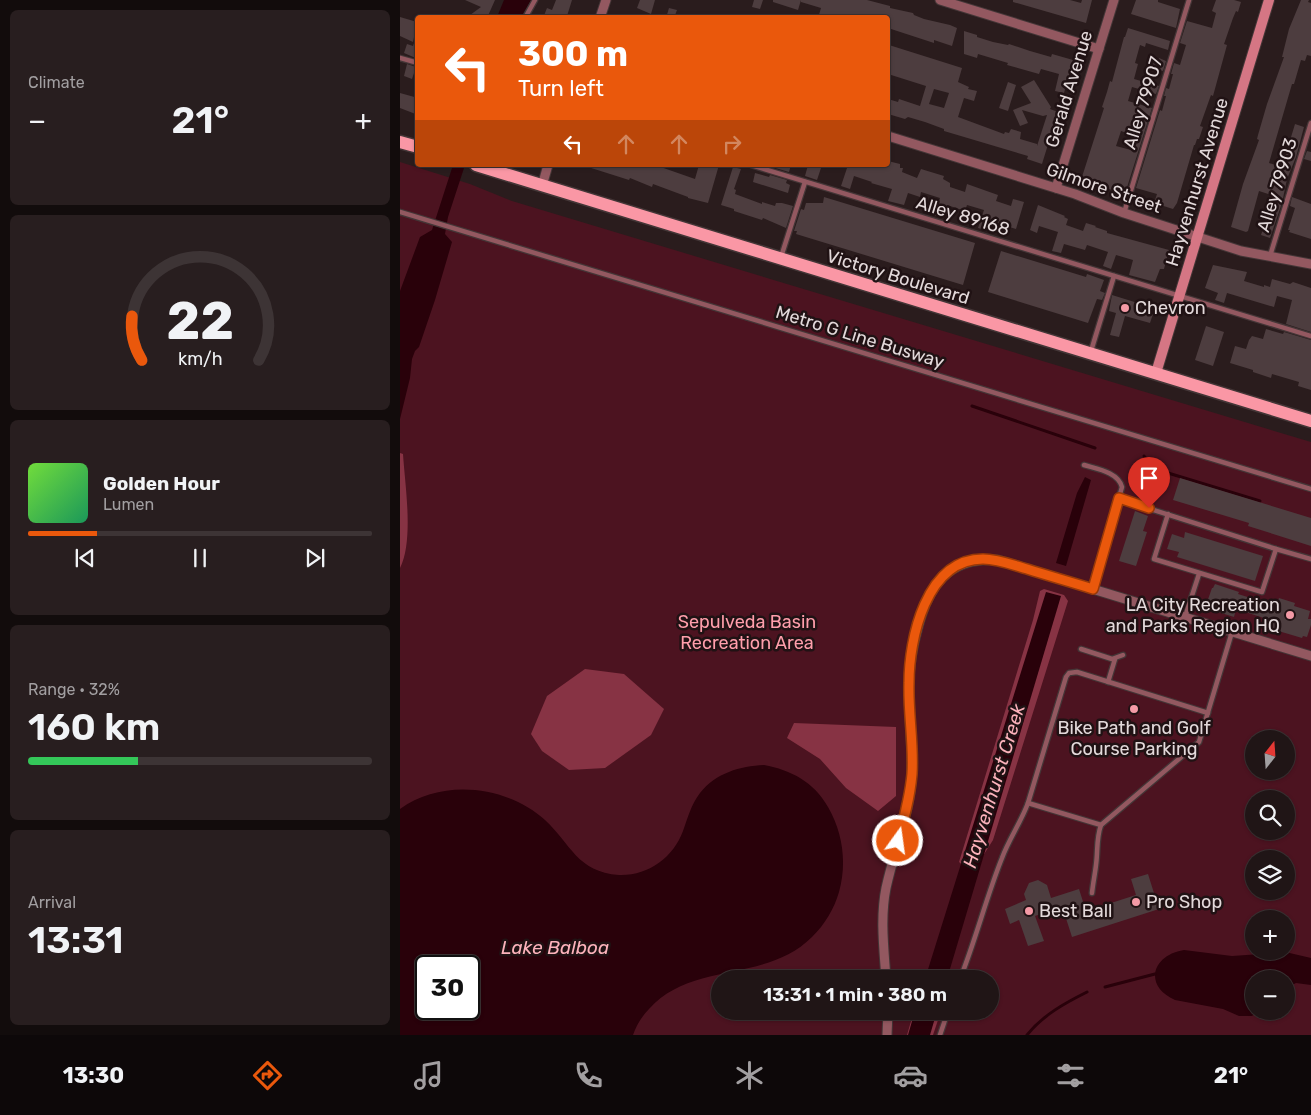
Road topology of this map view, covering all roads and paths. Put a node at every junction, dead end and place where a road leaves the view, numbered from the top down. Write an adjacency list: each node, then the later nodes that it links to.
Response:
1 (535, 0): 7 (lane)
2 (606, 0): 8 (street)
3 (940, 0): 9 (street)
4 (1114, 0): 9 (street, Gerald Avenue)
5 (1189, 0): 23 (lane, Alley 79907)
6 (1269, 0): 24 (main road, Hayvenhurst Avenue)
7 (527, 15)
8 (601, 15)
9 (1099, 49): 21 (street, Gerald Avenue)
10 (400, 58): 11 (lane)
11 (415, 62)
12 (1311, 123): 25 (lane, Alley 79903)
13 (890, 137): 21 (street, Gilmore Street)
14 (400, 142): 15 (main road)
15 (415, 146)
16 (482, 167): 20 (main road, Victory Boulevard)
17 (547, 167): 20 (street)
18 (757, 167): 19 (lane, Alley 89168)
19 (805, 182): 26 (lane); 28 (lane, Alley 89168)
20 (542, 186): 26 (main road, Victory Boulevard)
21 (1056, 188): 23 (street, Gilmore Street)
22 (400, 212): 35 (lane, Metro G Line Busway)
23 (1124, 213): 24 (street, Gilmore Street)
24 (1196, 236): 25 (street, Gilmore Street); 29 (main road, Hayvenhurst Avenue)
25 (1270, 256): 27 (street, Gilmore Street)
26 (781, 259): 31 (main road, Victory Boulevard)
27 (1311, 264)
28 (1114, 276): 29 (lane, Alley 89168); 31 (lane)
29 (1179, 296): 30 (lane, Alley 89168); 32 (main road, Hayvenhurst Avenue)
30 (1311, 336)
31 (1091, 353): 32 (main road, Victory Boulevard)
32 (1156, 373): 33 (main road, Victory Boulevard)
33 (1311, 421)
34 (1084, 465): 36 (lane)
35 (1311, 488)
36 (1119, 498): 37 (lane); 41 (lane)
37 (1168, 514): 38 (lane); 40 (lane)
38 (1276, 548): 39 (lane); 40 (lane)
39 (1311, 559)
40 (1199, 574): 42 (lane)
41 (1093, 589): 42 (street); 53 (street)
42 (1185, 618): 43 (street)
43 (1232, 632): 46 (street); 49 (lane)
44 (1081, 649): 47 (lane)
45 (1123, 655): 47 (lane)
46 (1311, 656)
47 (1115, 659): 48 (lane)
48 (1108, 682): 49 (lane); 50 (lane)
49 (1208, 713): 51 (lane)
50 (1028, 803): 51 (lane); 54 (lane)
51 (1101, 825): 52 (lane)
52 (1092, 893)
53 (886, 970)
54 (964, 970)
55 (888, 1020): 57 (street)
56 (945, 1020): 58 (lane)
57 (887, 1035)
58 (940, 1035)

